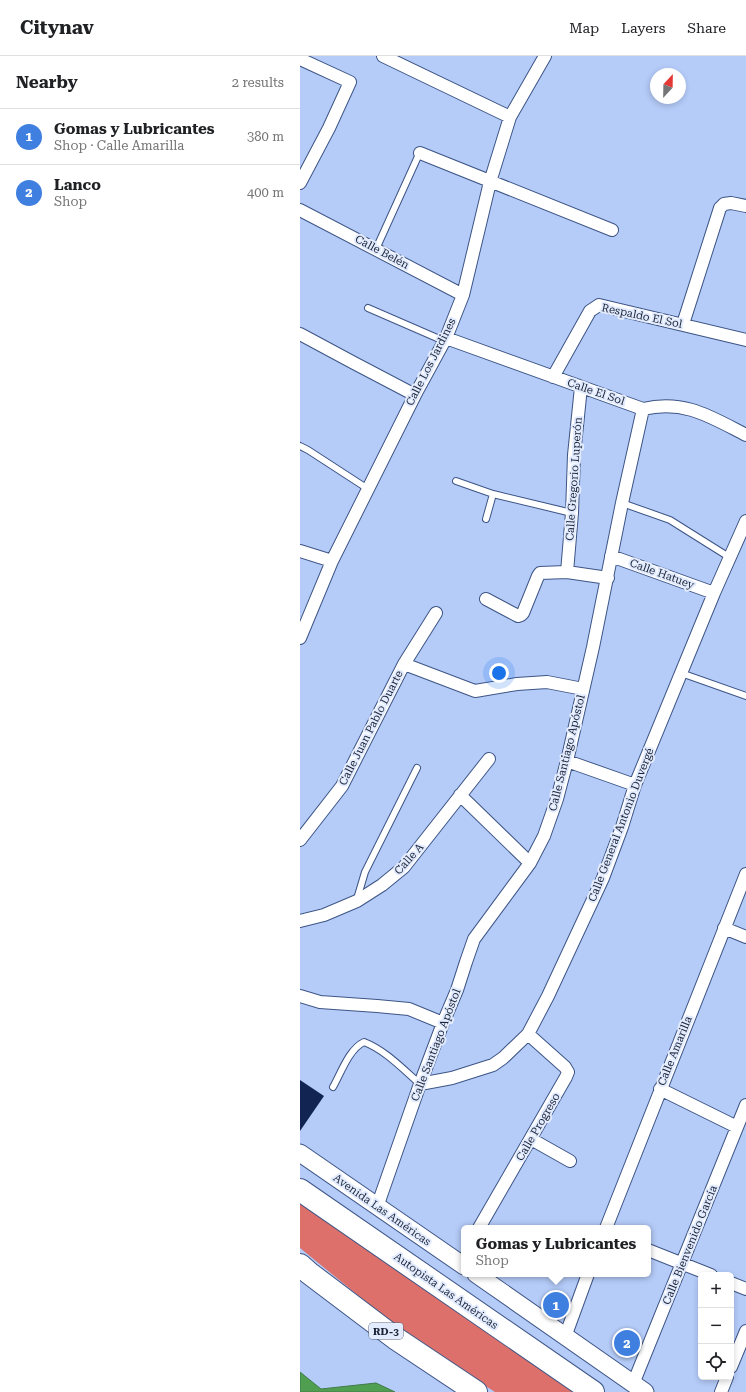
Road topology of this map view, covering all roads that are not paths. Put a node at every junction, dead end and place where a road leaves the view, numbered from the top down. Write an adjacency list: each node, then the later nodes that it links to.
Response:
1 (383, 56): 4 (street)
2 (540, 58): 4 (street, Calle Los Jardines)
3 (300, 59): 7 (street)
4 (510, 118): 6 (street, Calle Los Jardines)
5 (421, 151): 6 (street); 11 (lane)
6 (490, 182): 10 (street); 12 (street, Calle Los Jardines)
7 (300, 183)
8 (746, 206): 14 (street)
9 (300, 210): 11 (street, Calle Belén)
10 (612, 230)
11 (376, 249): 12 (street, Calle Belén)
12 (463, 295): 16 (street, Calle Los Jardines)
13 (368, 308): 16 (lane)
14 (683, 324): 17 (street, Respaldo El Sol); 18 (street, Respaldo El Sol)
15 (300, 334): 20 (street)
16 (445, 340): 18 (street, Calle El Sol); 20 (street, Calle Los Jardines)
17 (746, 340)
18 (554, 377): 19 (street, Calle El Sol)
19 (581, 387): 21 (street, Calle El Sol); 28 (street, Calle Gregorio Luperón)
20 (415, 395): 25 (street, Calle Los Jardines)
21 (643, 409): 22 (street); 27 (street, Calle Santiago Apóstol)
22 (746, 435)
23 (300, 446): 25 (lane)
24 (456, 481): 26 (lane)
25 (368, 489): 34 (street, Calle Los Jardines)
26 (493, 494): 28 (lane); 29 (lane)
27 (622, 503): 32 (street, Calle Santiago Apóstol); 33 (lane)
28 (572, 513): 35 (street, Calle Gregorio Luperón)
29 (486, 519)
30 (746, 521): 33 (street, Calle General Antonio Duvergé)
31 (300, 551): 34 (street)
32 (611, 556): 36 (street, Calle Santiago Apóstol); 37 (street, Calle Hatuey)
33 (729, 557): 37 (street, Calle General Antonio Duvergé)
34 (332, 561): 40 (street, Calle Los Jardines)
35 (567, 572): 36 (street); 38 (street)
36 (608, 578): 43 (street, Calle Santiago Apóstol)
37 (714, 593): 42 (street, Calle General Antonio Duvergé)
38 (486, 599)
39 (436, 613): 41 (street, Calle Juan Pablo Duarte)
40 (300, 638)
41 (404, 664): 43 (street); 50 (street, Calle Juan Pablo Duarte)
42 (681, 673): 44 (lane); 48 (street, Calle General Antonio Duvergé)
43 (583, 689): 46 (street, Calle Santiago Apóstol)
44 (746, 696)
45 (488, 759): 49 (street, Calle A)
46 (567, 761): 48 (street); 51 (street, Calle Santiago Apóstol)
47 (417, 768): 53 (lane)
48 (635, 785): 59 (street, Calle General Antonio Duvergé)
49 (460, 795): 51 (street); 53 (street, Calle A)
50 (300, 840)
51 (530, 863): 58 (street, Calle Santiago Apóstol)
52 (746, 874): 55 (street, Calle Amarilla)
53 (357, 901): 54 (street, Calle A)
54 (300, 920)
55 (724, 928): 56 (street); 62 (street, Calle Amarilla)
56 (746, 937)
57 (300, 996): 58 (street)
58 (443, 1023): 60 (street, Calle Santiago Apóstol)
59 (528, 1034): 60 (street, Calle General Antonio Duvergé); 65 (street, Calle Progreso)
60 (420, 1084): 61 (lane); 69 (street, Calle Santiago Apóstol)
61 (334, 1087)
62 (660, 1089): 64 (street); 71 (street, Calle Amarilla)
63 (746, 1105): 64 (street, Calle Bienvenido García)
64 (737, 1126): 74 (street, Calle Bienvenido García)
65 (531, 1139): 67 (street); 70 (street, Calle Progreso)
66 (300, 1153): 69 (main road, Avenida Las Américas)
67 (570, 1161)
68 (300, 1190): 87 (highway, Autopista Las Américas)
69 (377, 1207): 73 (main road, Avenida Las Américas)
70 (481, 1225)
71 (607, 1225)
72 (651, 1251): 74 (street)
73 (461, 1259)
74 (682, 1264): 76 (street); 85 (street, Calle Bienvenido García)
75 (300, 1265): 86 (highway, RD-3)
76 (703, 1272)
77 (480, 1277): 82 (main road)
78 (587, 1277): 82 (street)
79 (734, 1284): 80 (street)
80 (746, 1289)
81 (746, 1331): 83 (street)
82 (564, 1337): 85 (main road)
83 (734, 1360)
84 (726, 1380): 88 (street)
85 (639, 1388)
86 (476, 1392)
87 (592, 1392)
88 (721, 1392)

